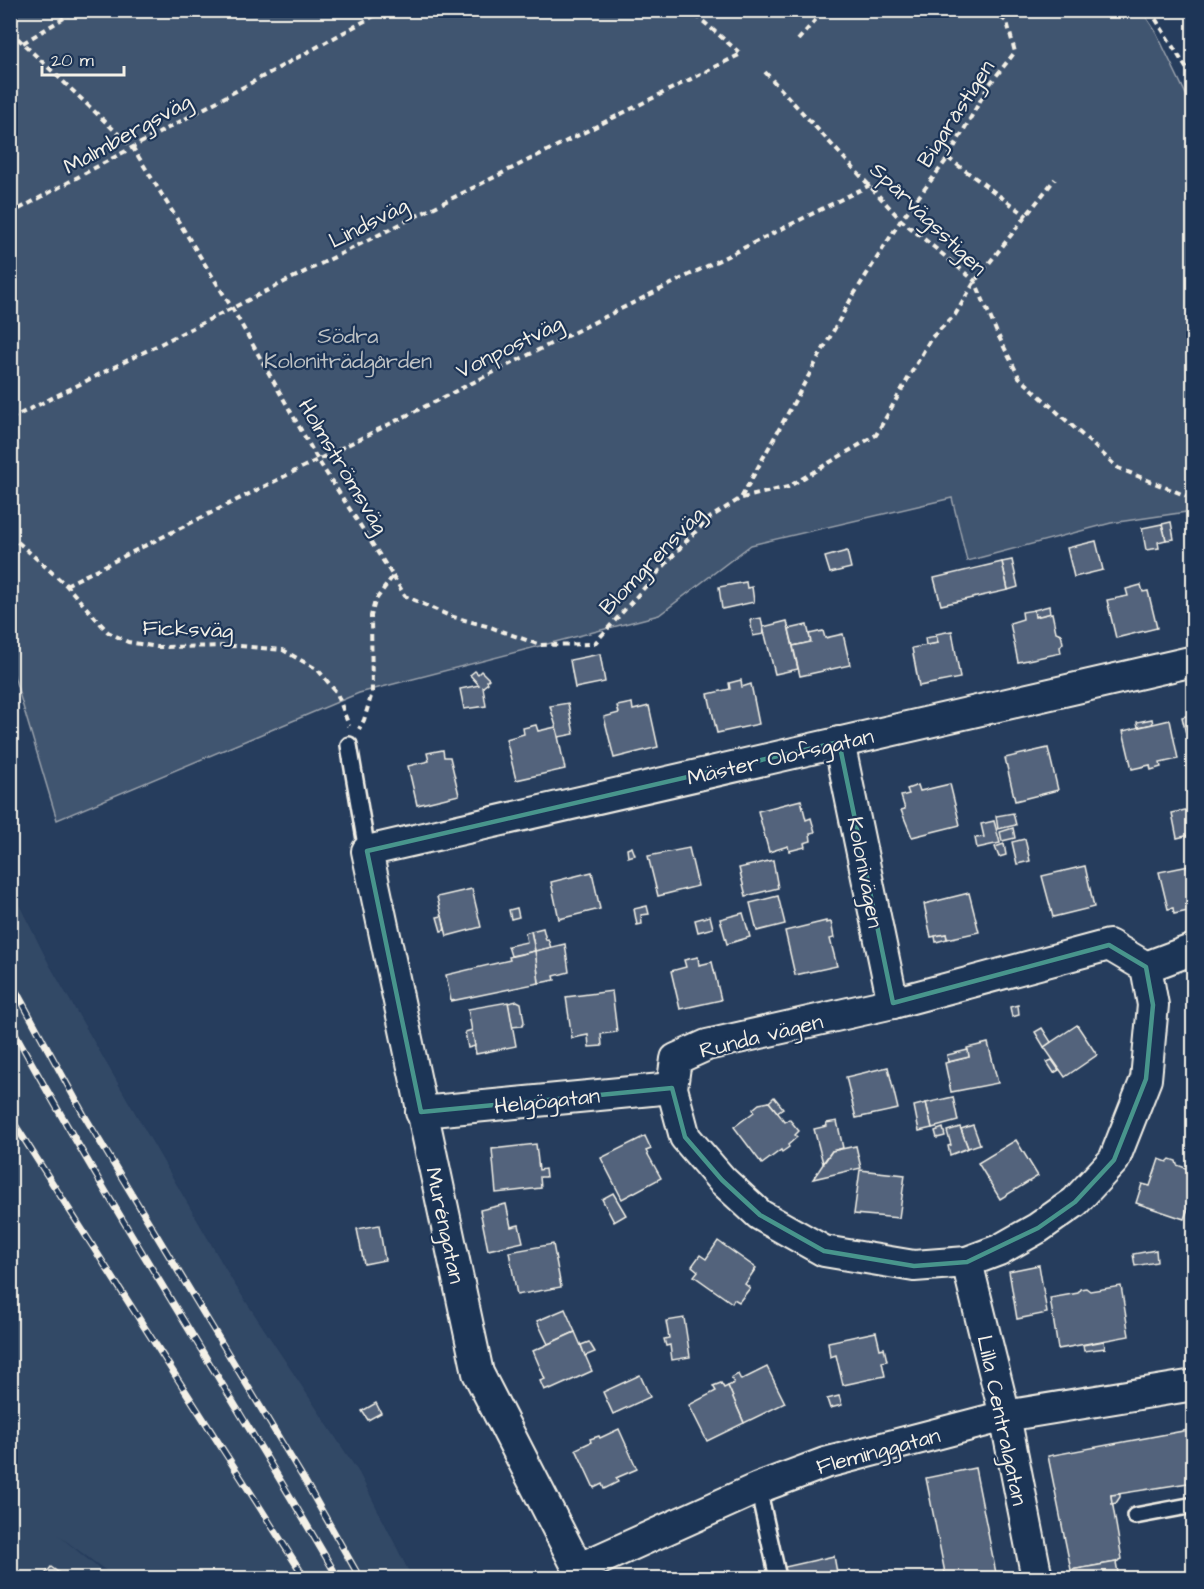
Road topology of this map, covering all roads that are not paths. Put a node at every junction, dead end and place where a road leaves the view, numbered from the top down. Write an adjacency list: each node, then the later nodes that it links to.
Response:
1 (1194, 661): 2 (street, Mäster Olofsgatan)
2 (839, 742): 4 (street, Mäster Olofsgatan); 7 (street, Kolonivägen)
3 (349, 745): 4 (lane)
4 (367, 851): 9 (street, Muréngatan)
5 (1194, 949): 6 (street)
6 (1146, 967): 7 (street, Runda vägen); 10 (street, Runda vägen)
7 (893, 1003): 8 (street, Runda vägen)
8 (672, 1088): 9 (street, Helgögatan); 10 (street, Runda vägen)
9 (421, 1112): 16 (street, Muréngatan)
10 (967, 1262): 12 (street, Lilla Centralgatan)
11 (1194, 1385): 12 (street, Fleminggatan)
12 (1005, 1416): 13 (street, Fleminggatan); 18 (street, Lilla Centralgatan)
13 (758, 1488): 16 (street, Fleminggatan); 17 (lane)
14 (1194, 1505): 15 (lane)
15 (1135, 1516)
16 (581, 1574)
17 (777, 1578)
18 (1037, 1578)

